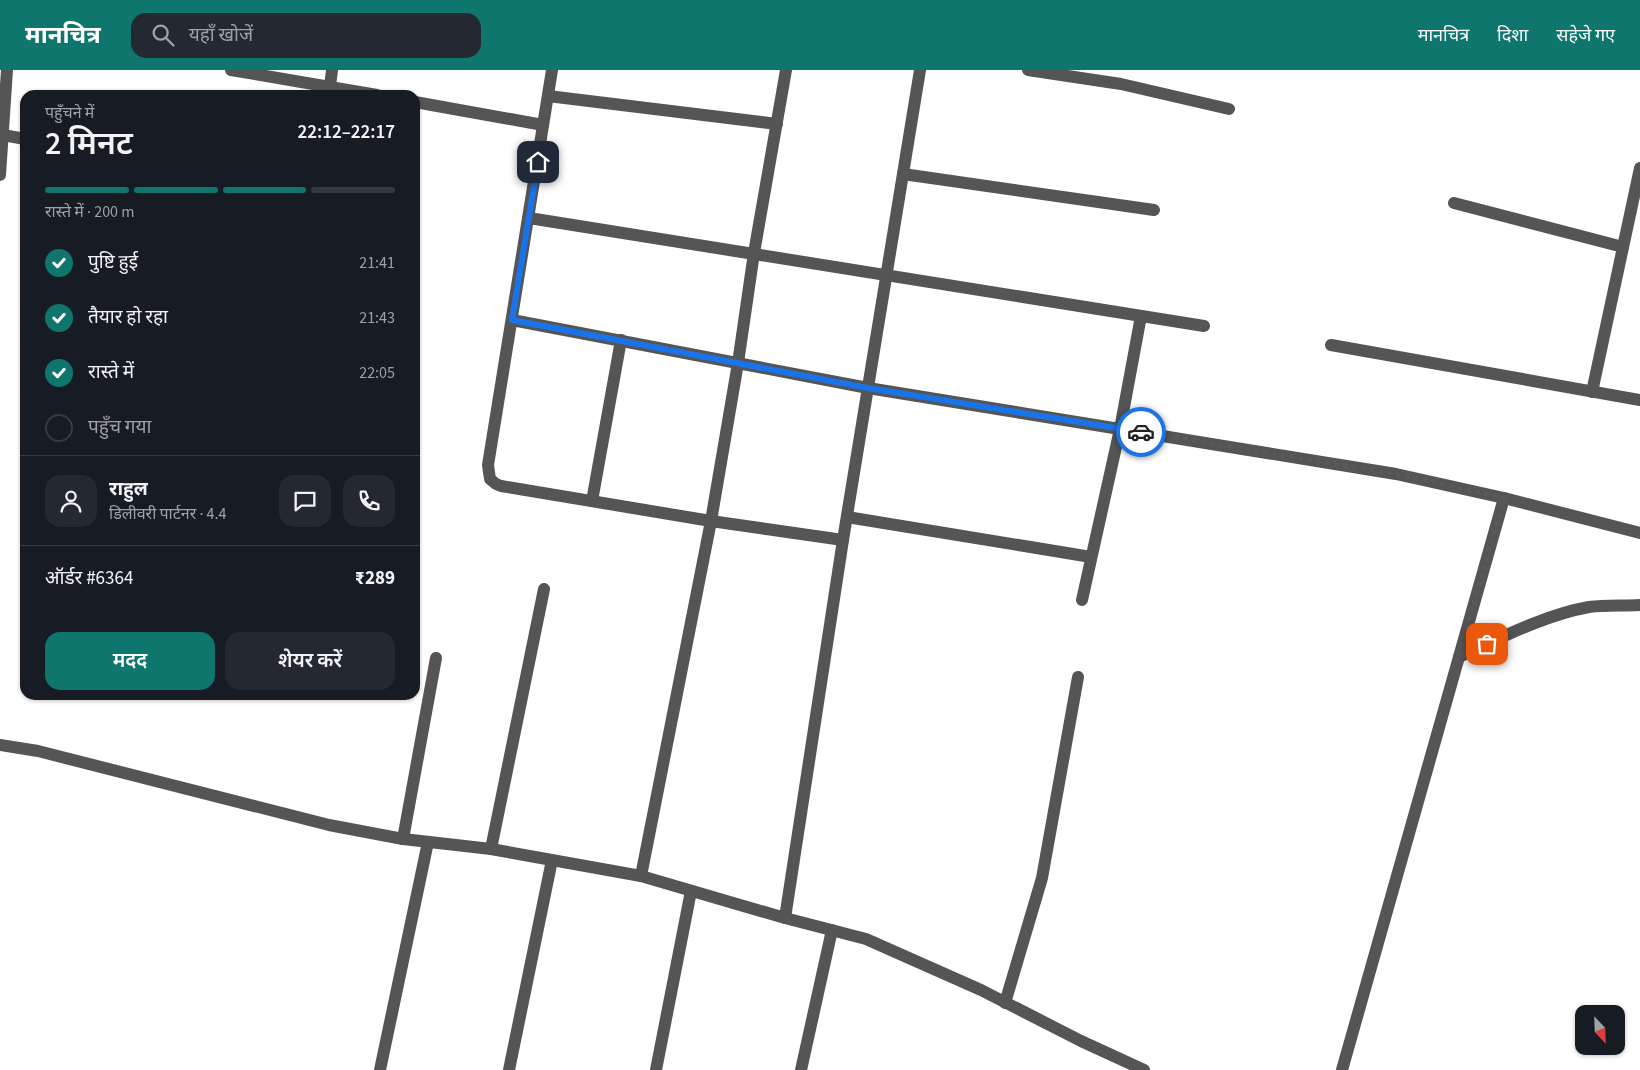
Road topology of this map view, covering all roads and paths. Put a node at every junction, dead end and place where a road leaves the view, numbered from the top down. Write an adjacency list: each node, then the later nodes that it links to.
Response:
1 (7, 70): 15 (street)
2 (230, 70): 8 (street)
3 (332, 70): 8 (street)
4 (552, 70): 10 (street)
5 (786, 70): 13 (street)
6 (920, 70): 18 (street)
7 (1028, 70): 12 (street)
8 (330, 86): 9 (street)
9 (351, 90)
10 (548, 96): 13 (street); 14 (street)
11 (420, 103): 14 (street)
12 (1229, 109)
13 (777, 124): 24 (street)
14 (543, 125): 22 (street)
15 (3, 135): 16 (street); 19 (street)
16 (20, 138)
17 (1640, 168): 23 (street)
18 (903, 174): 21 (street); 25 (street)
19 (0, 175)
20 (1454, 203): 23 (street)
21 (1154, 210)
22 (529, 218): 24 (street); 27 (street)
23 (1623, 247): 33 (street)
24 (754, 253): 25 (street); 31 (street)
25 (887, 275): 26 (street); 32 (street)
26 (1141, 316): 28 (street); 35 (street)
27 (512, 320): 29 (street); 37 (street)
28 (1204, 326)
29 (621, 340): 31 (street); 37 (street)
30 (1331, 345): 33 (street)
31 (738, 363): 32 (street); 39 (street)
32 (868, 388): 35 (street); 38 (street)
33 (1592, 392): 34 (street)
34 (1640, 400)
35 (1120, 429): 36 (street); 42 (street)
36 (1504, 498): 40 (street); 46 (street)
37 (592, 501): 39 (street)
38 (847, 517): 41 (street); 42 (street)
39 (711, 521): 41 (street); 54 (street)
40 (1640, 533)
41 (843, 540): 56 (street)
42 (1091, 557): 44 (street)
43 (544, 589): 52 (street)
44 (1082, 600)
45 (1640, 606): 46 (street)
46 (1459, 656): 64 (street)
47 (436, 658): 50 (street)
48 (1078, 677): 58 (street)
49 (0, 746): 50 (street)
50 (404, 839): 51 (street)
51 (428, 842): 52 (street); 59 (street)
52 (491, 849): 53 (street)
53 (552, 860): 54 (street); 60 (street)
54 (640, 876): 55 (street)
55 (691, 891): 56 (street); 61 (street)
56 (785, 918): 57 (street)
57 (832, 930): 58 (street); 62 (street)
58 (1005, 1002): 63 (street)
59 (380, 1070)
60 (509, 1070)
61 (656, 1070)
62 (801, 1070)
63 (1144, 1070)
64 (1342, 1070)

